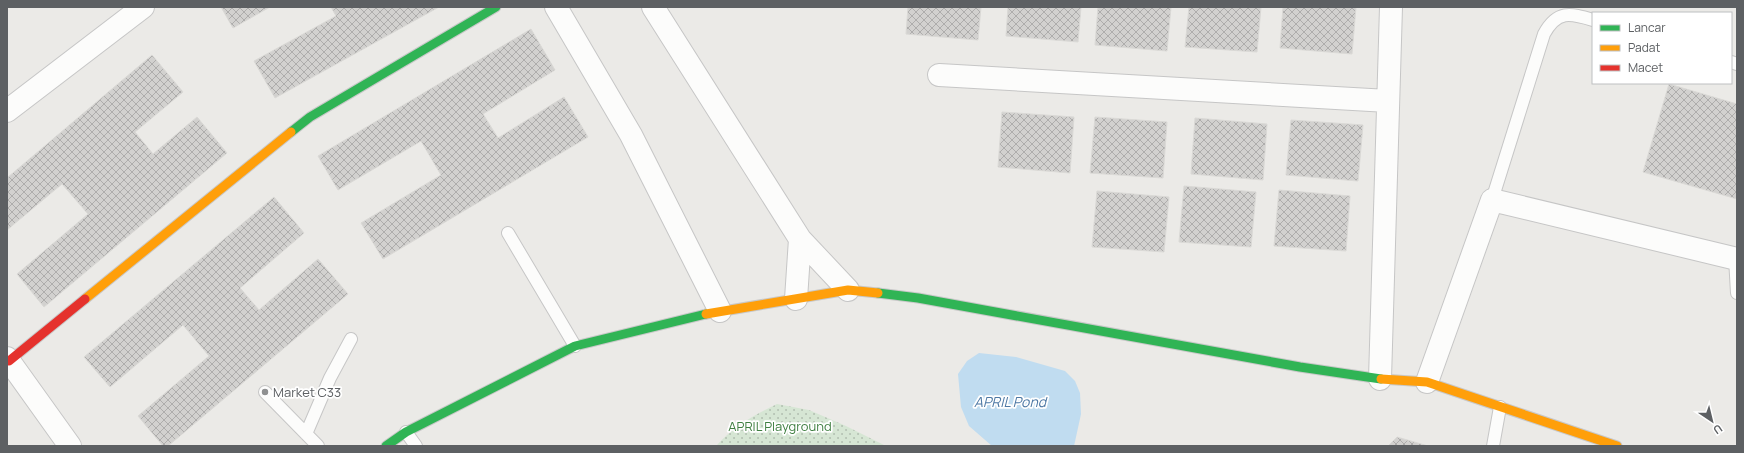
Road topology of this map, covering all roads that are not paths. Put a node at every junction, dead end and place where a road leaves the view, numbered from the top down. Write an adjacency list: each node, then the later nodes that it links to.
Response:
1 (143, 7): 9 (street)
2 (496, 7): 20 (street)
3 (556, 7): 17 (street)
4 (653, 7): 12 (street)
5 (1391, 7): 8 (street)
6 (1592, 20): 10 (lane)
7 (939, 76): 8 (street)
8 (1388, 101): 21 (street)
9 (7, 111)
10 (1492, 200): 13 (street); 22 (street)
11 (508, 233): 19 (lane)
12 (800, 239): 14 (street); 16 (street)
13 (1736, 259): 15 (lane)
14 (848, 290): 16 (street); 21 (street)
15 (1737, 293)
16 (796, 299): 17 (street)
17 (720, 311): 19 (street)
18 (351, 339): 26 (lane)
19 (575, 346): 25 (street)
20 (8, 359): 27 (street)
21 (1380, 379): 22 (street)
22 (1427, 382): 24 (street)
23 (265, 392): 26 (lane)
24 (1500, 407): 31 (lane); 32 (street)
25 (406, 432): 29 (street); 30 (lane)
26 (306, 434): 28 (lane)
27 (70, 446)
28 (318, 446)
29 (386, 446)
30 (416, 446)
31 (1493, 446)
32 (1617, 446)

